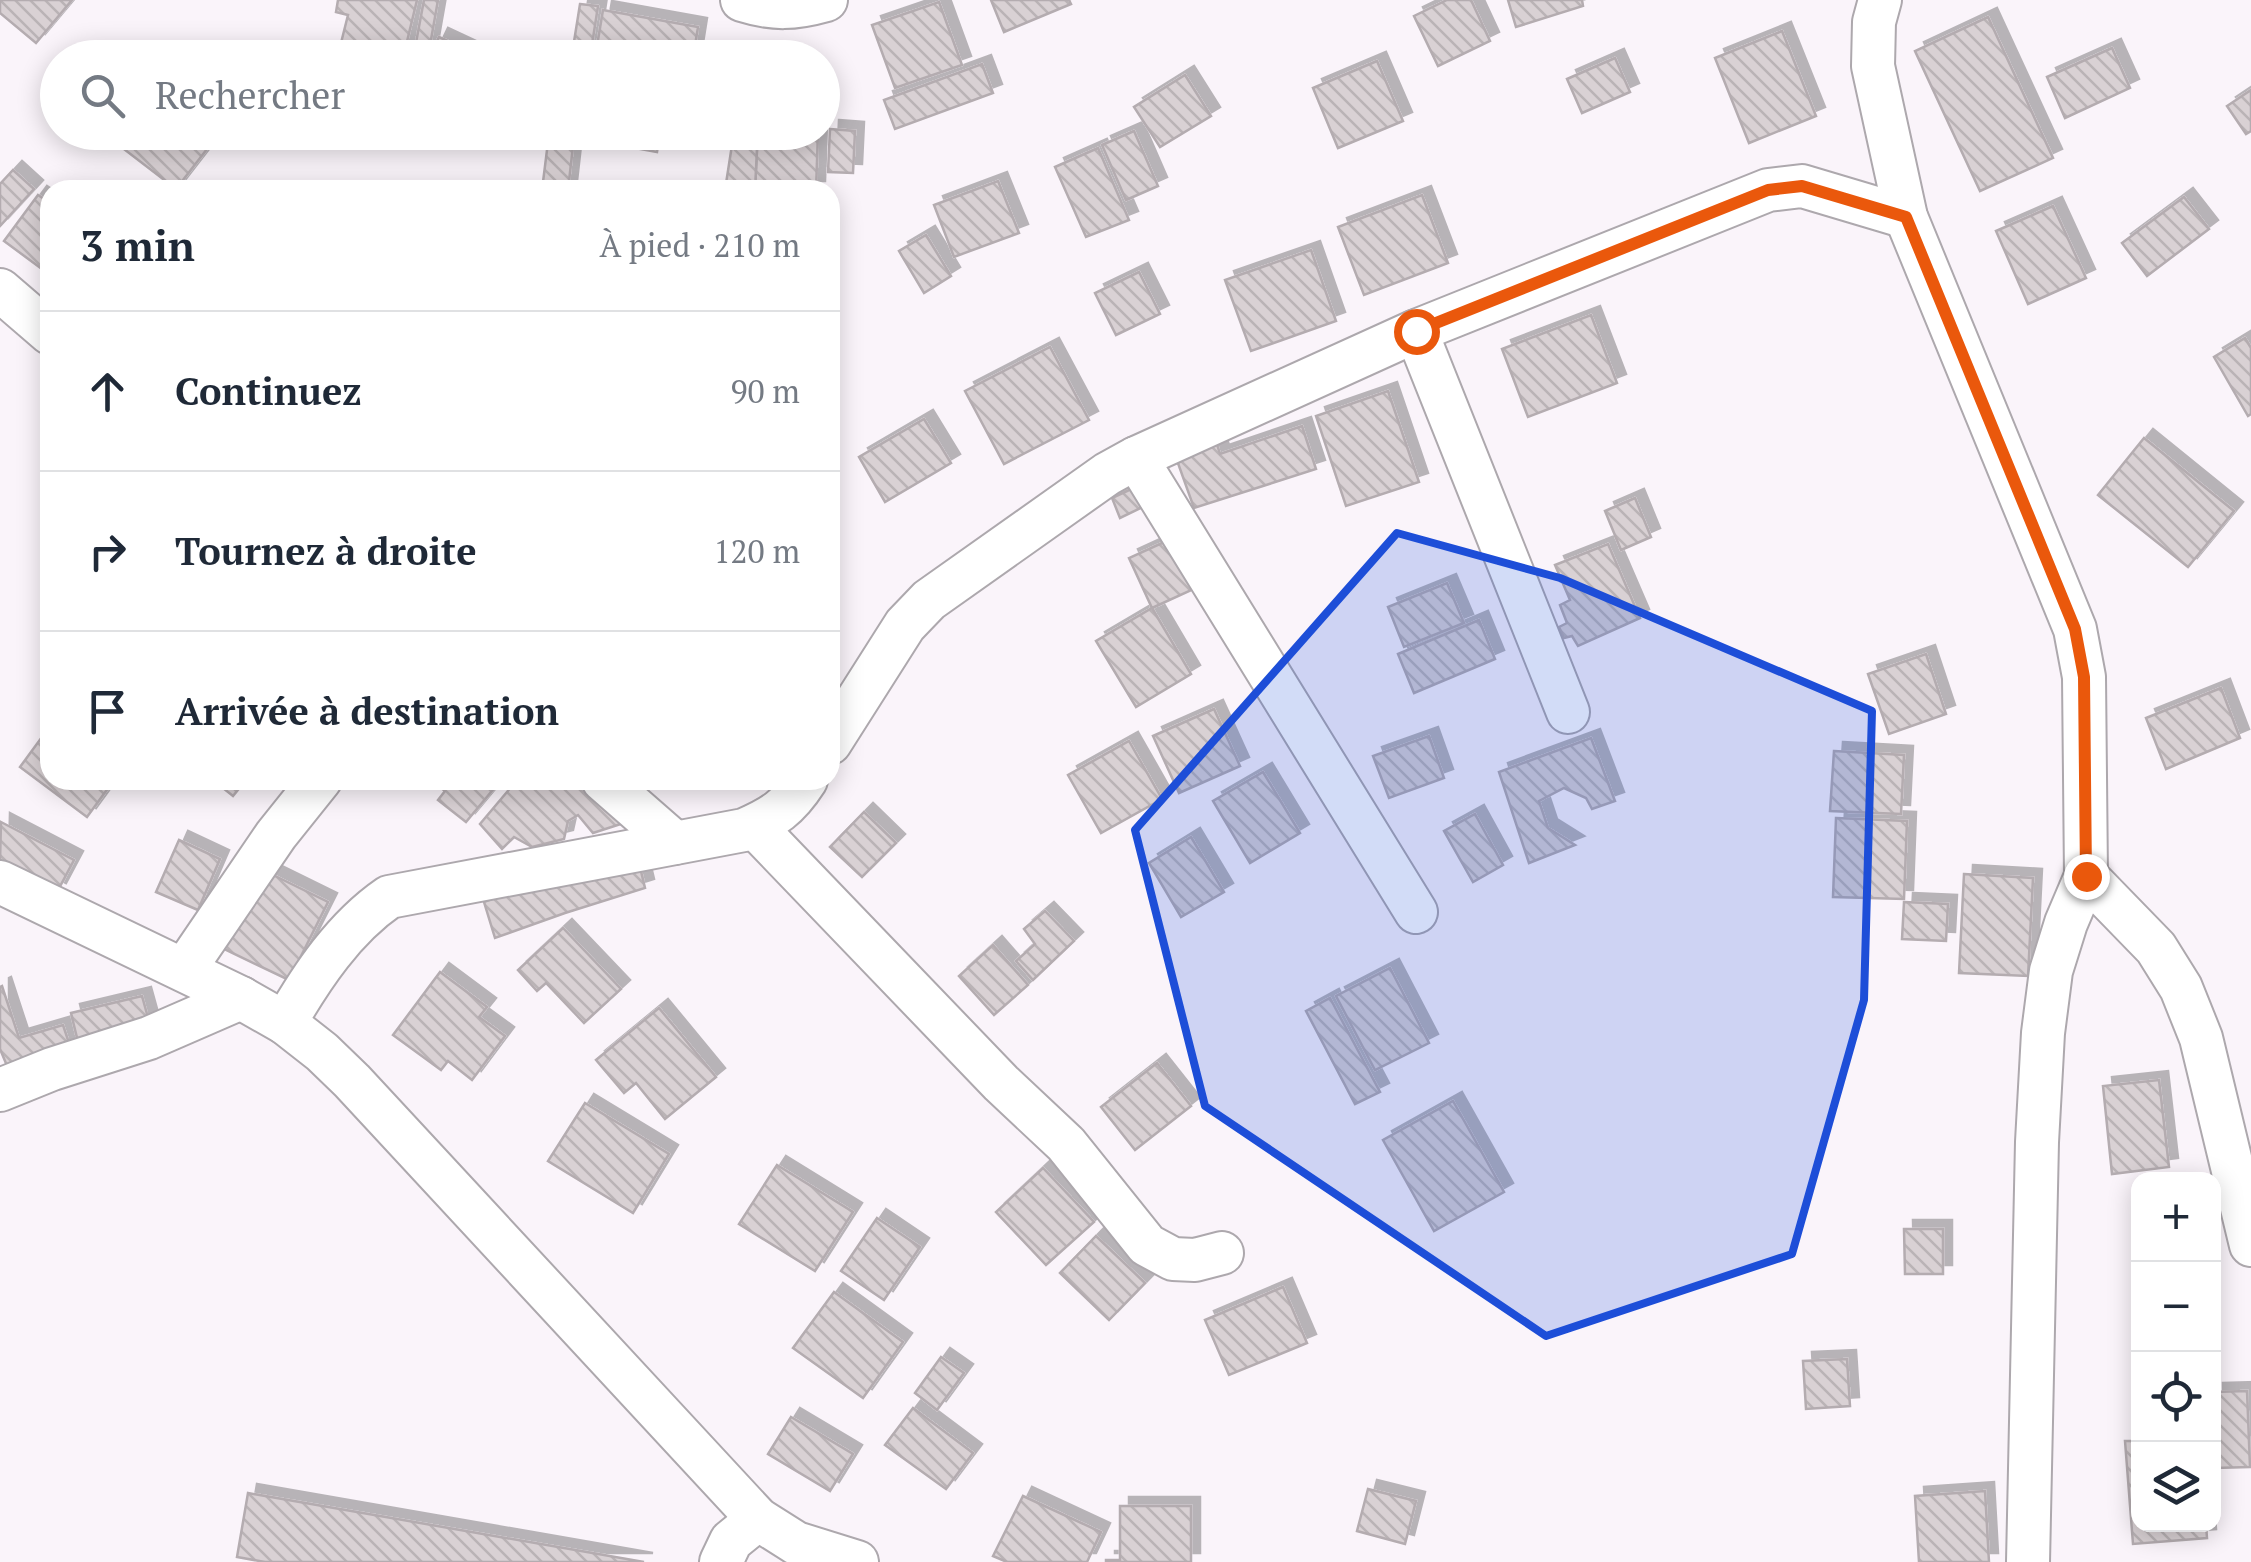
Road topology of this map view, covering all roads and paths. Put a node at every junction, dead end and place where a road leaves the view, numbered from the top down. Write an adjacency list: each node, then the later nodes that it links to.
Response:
1 (742, 0): 2 (street)
2 (826, 0)
3 (1880, 0): 4 (street)
4 (1906, 217): 7 (street); 16 (street)
5 (0, 290): 6 (street)
6 (40, 324)
7 (1416, 331): 8 (street); 9 (street)
8 (1136, 458): 10 (street); 18 (street)
9 (1568, 712)
10 (840, 727)
11 (312, 790): 19 (street)
12 (613, 790): 15 (street)
13 (800, 790): 14 (street)
14 (754, 826): 15 (street); 25 (street)
15 (675, 844): 21 (street)
16 (2086, 876): 23 (street); 29 (street)
17 (0, 882): 19 (street)
18 (1416, 912)
19 (184, 970): 20 (street)
20 (242, 998): 21 (street); 22 (street)
21 (286, 1024): 26 (street)
22 (0, 1090)
23 (2237, 1118): 24 (street)
24 (2251, 1245)
25 (1222, 1253)
26 (758, 1519): 27 (street); 28 (street)
27 (721, 1562)
28 (857, 1562)
29 (2028, 1562)

